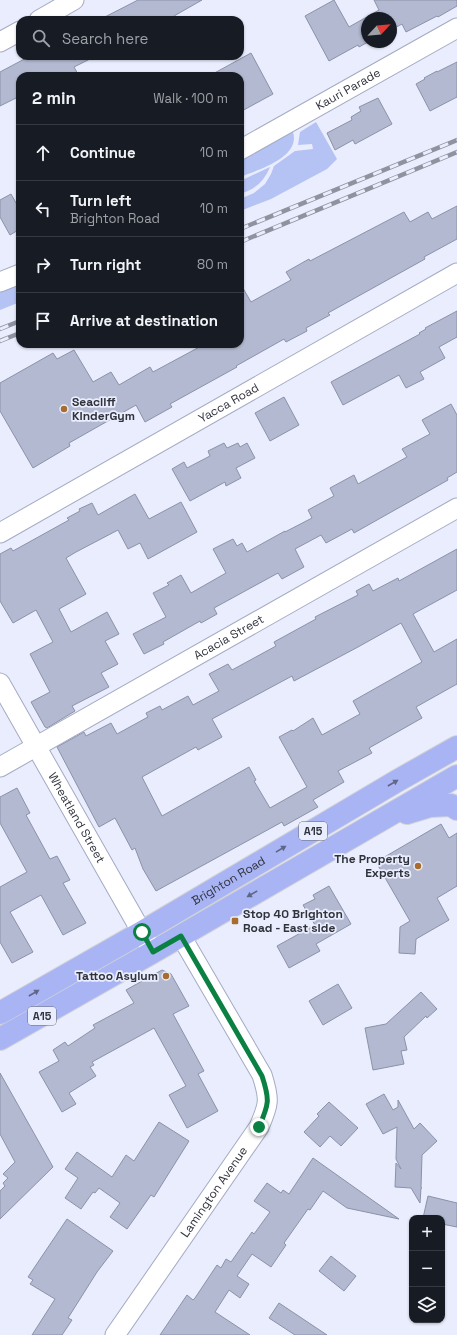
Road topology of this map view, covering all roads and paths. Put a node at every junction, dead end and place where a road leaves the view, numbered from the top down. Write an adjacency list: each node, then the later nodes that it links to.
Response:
1 (74, 0): 2 (street)
2 (46, 16)
3 (457, 28): 6 (street, Kauri Parade)
4 (16, 33): 5 (street)
5 (0, 42)
6 (244, 148)
7 (457, 273): 11 (street, Yacca Road)
8 (16, 276): 9 (street)
9 (0, 282)
10 (457, 508): 13 (street, Acacia Street)
11 (0, 533)
12 (0, 683): 13 (street, Wheatland Street)
13 (36, 746): 15 (street, Acacia Street); 19 (street, Wheatland Street)
14 (455, 753): 19 (main road, Brighton Road / A15, one-way to 14)
15 (0, 767)
16 (457, 776): 18 (main road, Brighton Road / A15)
17 (457, 809): 18 (main road)
18 (371, 825): 20 (main road, Brighton Road / A15, one-way to 20)
19 (142, 932): 21 (street, Wheatland Street); 22 (main road, Brighton Road / A15, one-way to 19)
20 (181, 936): 21 (main road, Brighton Road / A15); 24 (street, Lamington Avenue)
21 (153, 952): 23 (main road, Brighton Road / A15)
22 (0, 1013)
23 (0, 1039)
24 (115, 1335)

